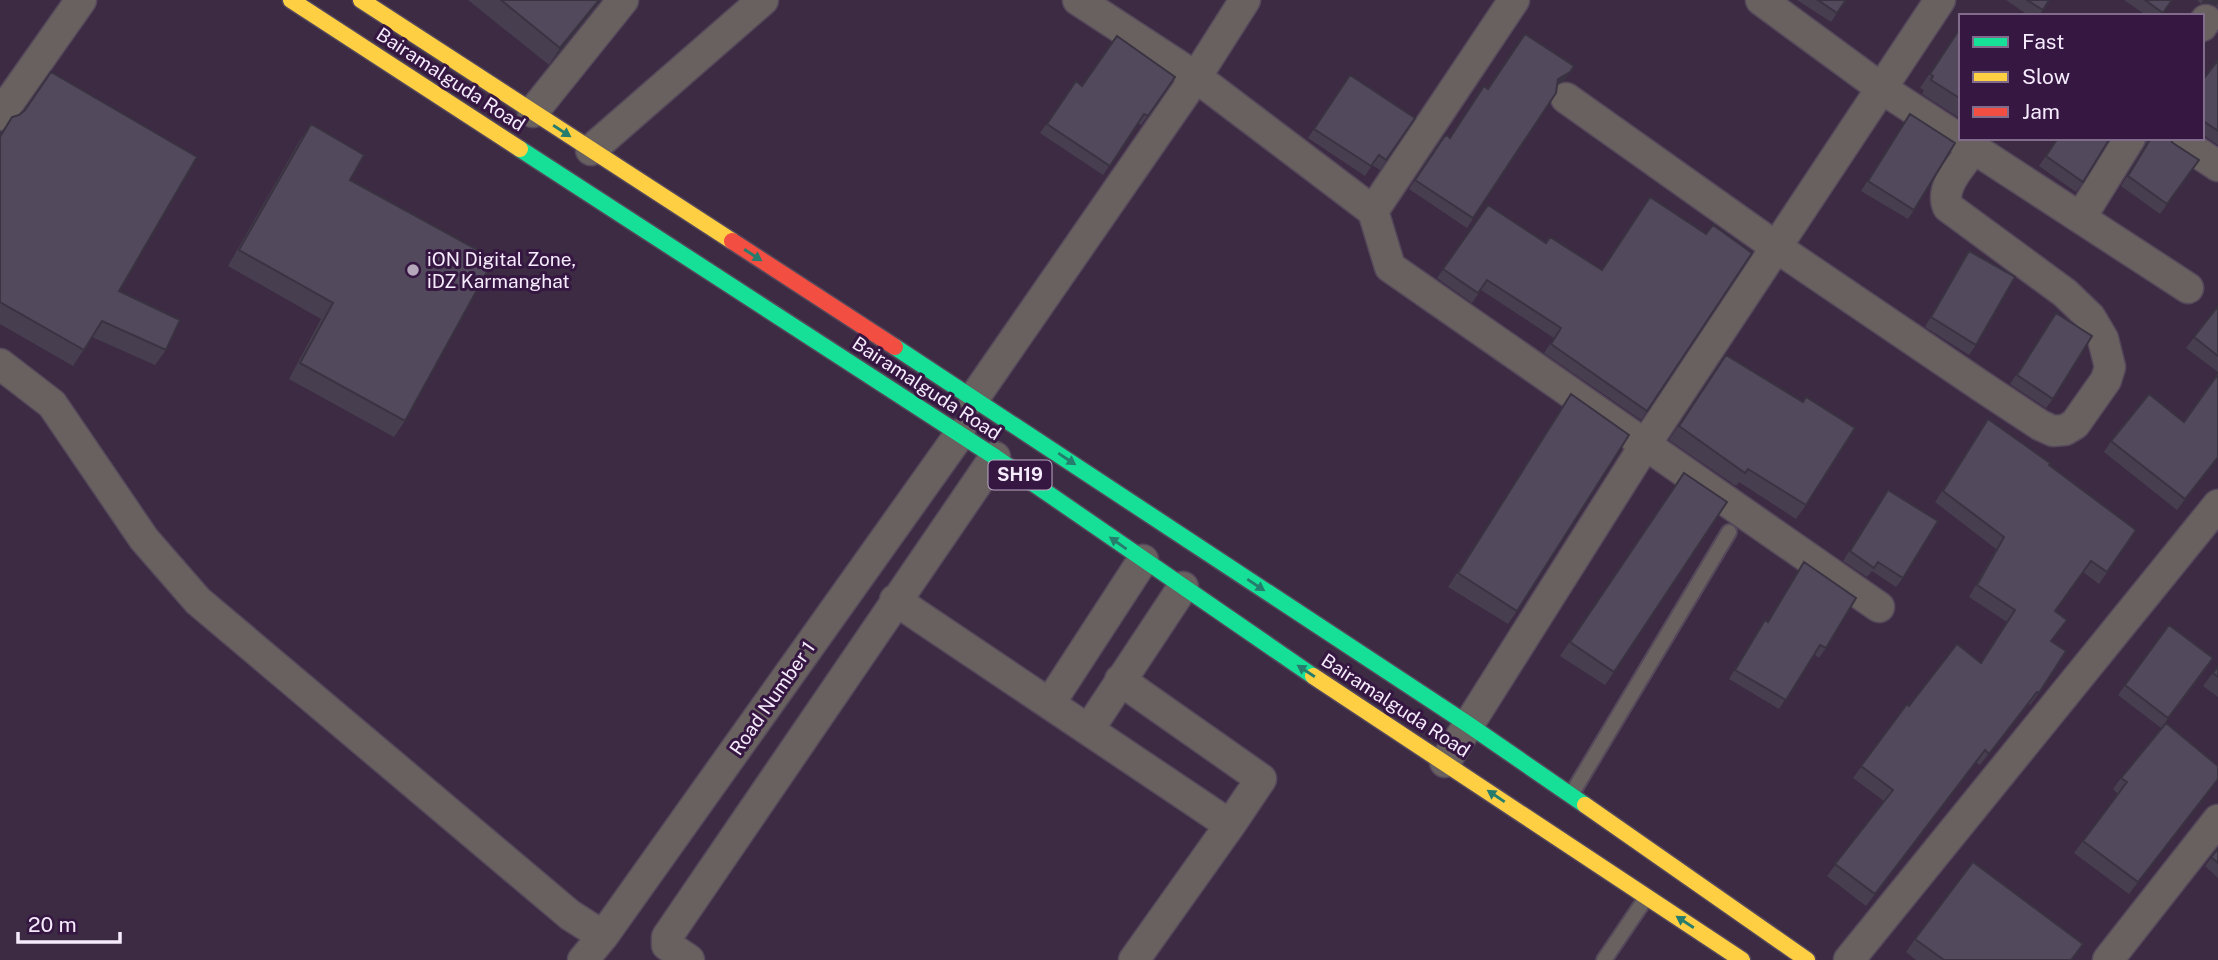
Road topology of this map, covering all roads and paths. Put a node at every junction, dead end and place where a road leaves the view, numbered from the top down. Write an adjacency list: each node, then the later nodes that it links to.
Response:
1 (81, 0): 15 (street)
2 (291, 0): 29 (main road, Bairamalguda Road / SH19)
3 (361, 0): 14 (main road, Bairamalguda Road / SH19)
4 (623, 0): 14 (street)
5 (762, 0): 21 (street)
6 (1078, 0): 11 (street)
7 (1245, 0): 11 (street)
8 (1514, 0): 23 (street)
9 (1760, 0): 12 (street)
10 (1940, 0): 12 (street)
11 (1196, 77): 23 (street); 28 (street)
12 (1881, 88): 16 (street); 25 (street)
13 (1566, 98): 25 (street)
14 (533, 112): 21 (main road, Bairamalguda Road / SH19, one-way to 21)
15 (0, 115)
16 (1959, 138)
17 (1962, 140): 20 (street)
18 (2129, 140): 24 (street)
19 (2179, 140): 22 (street)
20 (1974, 148): 24 (street); 25 (street)
21 (591, 150): 28 (main road, Bairamalguda Road / SH19, one-way to 28)
22 (2218, 166)
23 (1373, 211): 30 (street)
24 (2081, 217): 26 (street)
25 (1776, 247): 30 (street)
26 (2188, 288)
27 (0, 364): 47 (street)
28 (974, 398): 40 (main road, Bairamalguda Road / SH19, one-way to 40)
29 (960, 434): 31 (main road, Bairamalguda Road / SH19); 47 (street, Road Number 1)
30 (1645, 445): 37 (street); 40 (street)
31 (995, 457): 34 (main road, Bairamalguda Road / SH19, one-way to 31); 36 (street)
32 (2218, 505): 54 (street)
33 (1729, 532): 43 (lane)
34 (1143, 560): 35 (main road, Bairamalguda Road / SH19); 39 (street)
35 (1183, 587): 38 (street); 42 (main road, Bairamalguda Road / SH19, one-way to 35)
36 (895, 600): 39 (street); 49 (street)
37 (1879, 607)
38 (1120, 680): 41 (street); 45 (street)
39 (1050, 703): 41 (street)
40 (1469, 725): 42 (street); 43 (main road, Bairamalguda Road / SH19)
41 (1089, 729): 45 (street)
42 (1445, 762): 46 (main road, Bairamalguda Road / SH19, one-way to 42)
43 (1570, 795): 53 (main road, Bairamalguda Road / SH19)
44 (2218, 820): 55 (street)
45 (1230, 825): 50 (street)
46 (1647, 897): 51 (lane); 52 (main road, Bairamalguda Road / SH19, one-way to 46)
47 (603, 936): 48 (street, Road Number 1)
48 (583, 960)
49 (689, 960)
50 (1134, 960)
51 (1604, 960)
52 (1742, 960)
53 (1807, 960)
54 (1849, 960)
55 (2108, 960)

